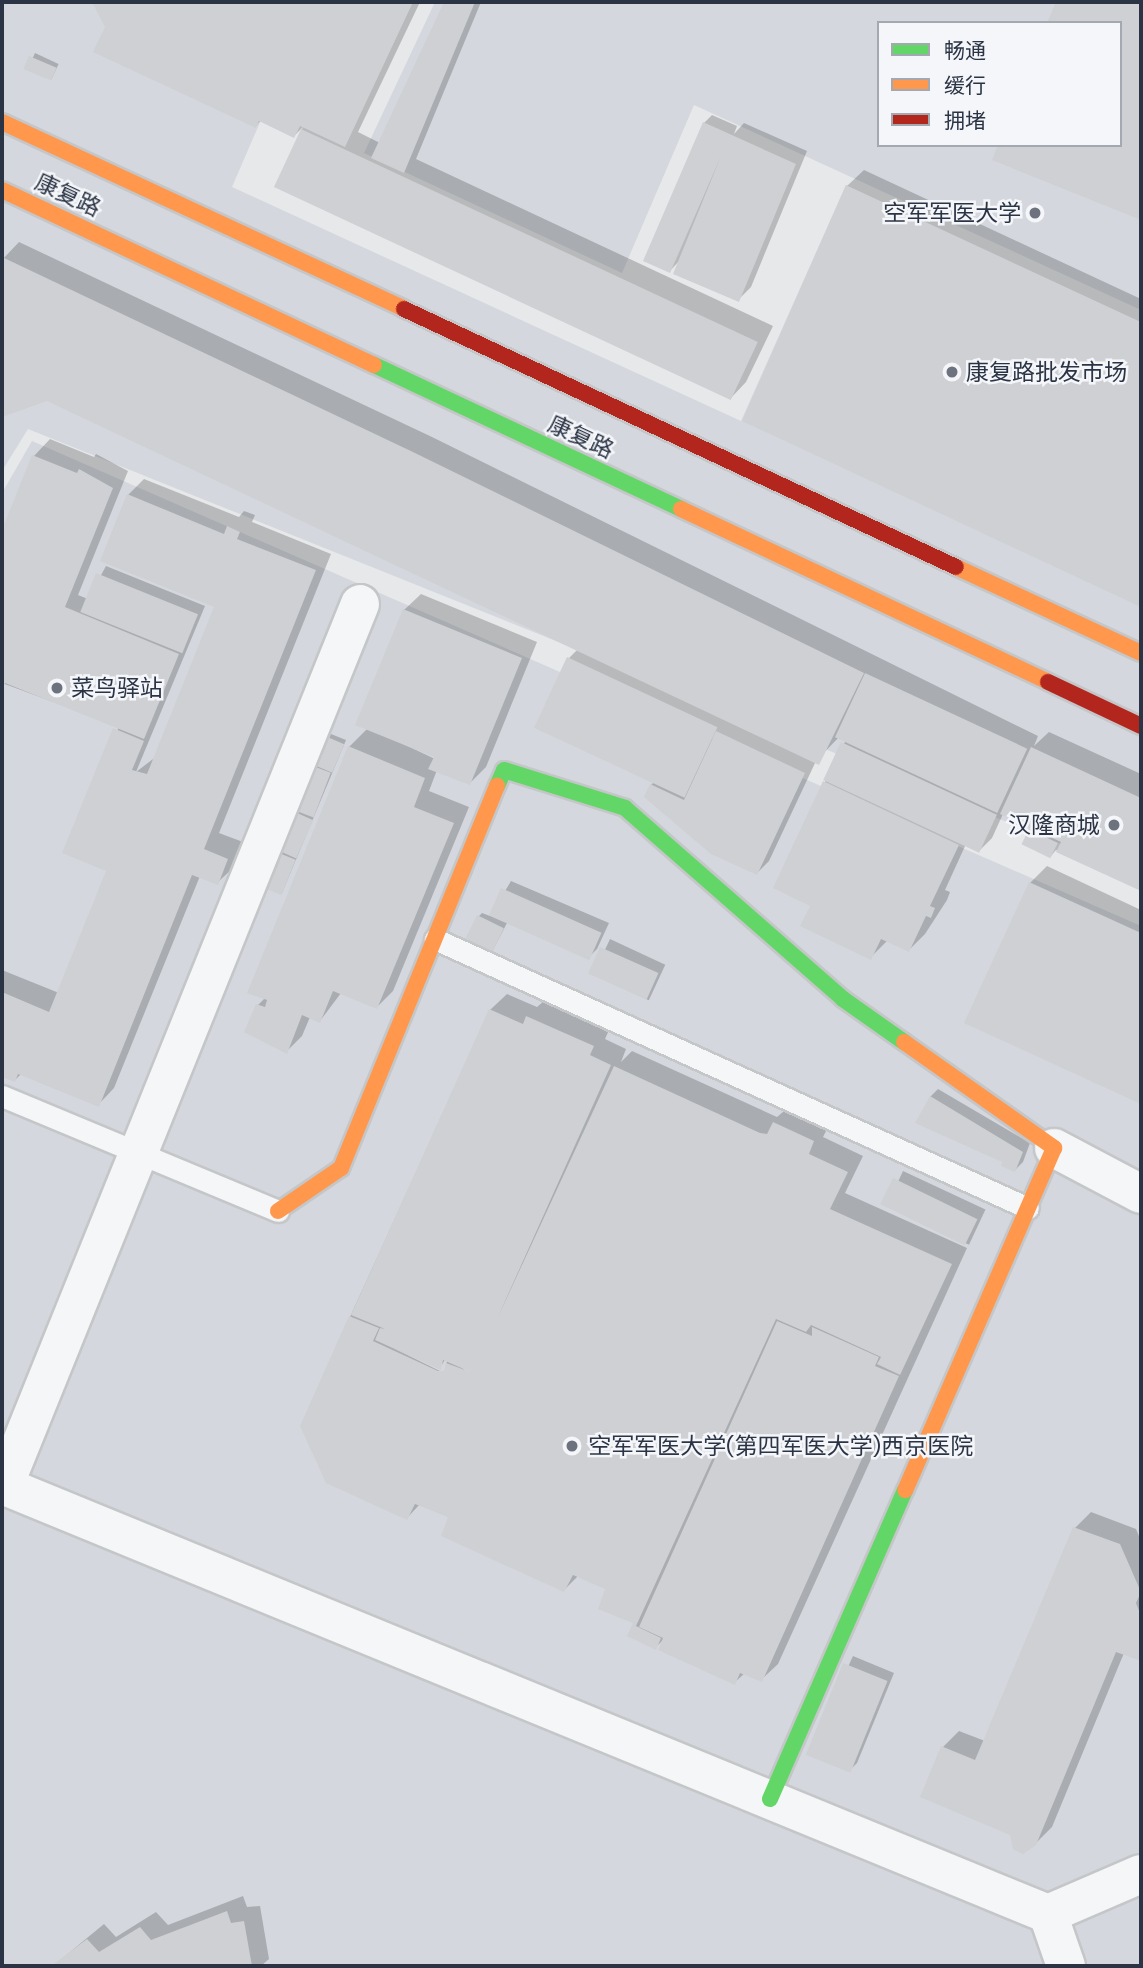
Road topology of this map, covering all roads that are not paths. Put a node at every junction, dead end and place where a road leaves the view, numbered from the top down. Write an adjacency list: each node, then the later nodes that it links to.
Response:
1 (2, 122): 4 (main road, 康复路)
2 (2, 190): 5 (main road, 康复路)
3 (360, 604): 9 (street)
4 (1141, 653)
5 (1141, 726)
6 (435, 939): 8 (main road); 11 (lane); 12 (main road)
7 (2, 1096): 9 (lane)
8 (1054, 1147): 10 (street); 11 (main road)
9 (138, 1153): 12 (lane); 13 (street)
10 (1141, 1194)
11 (1028, 1208): 14 (main road)
12 (278, 1210)
13 (3, 1485): 14 (street)
14 (770, 1800): 16 (street)
15 (1141, 1874): 16 (street)
16 (1048, 1914): 17 (street)
17 (1066, 1966)

